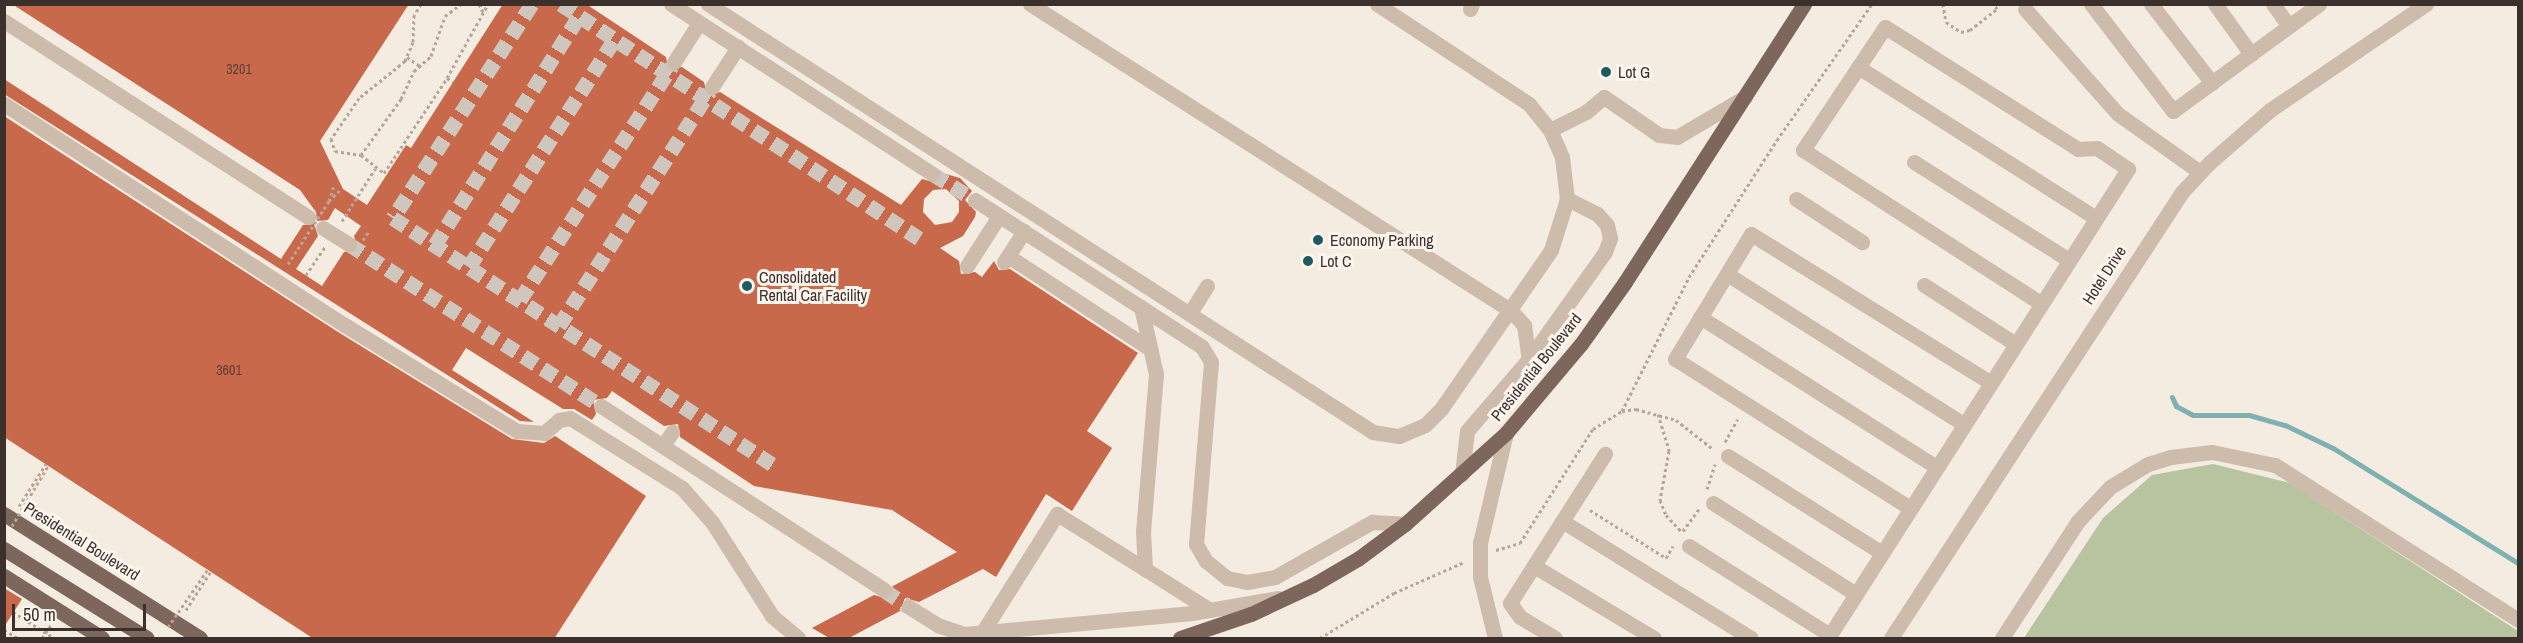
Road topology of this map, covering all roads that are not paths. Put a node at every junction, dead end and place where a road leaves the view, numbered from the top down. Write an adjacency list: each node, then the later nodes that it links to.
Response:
1 (671, 4): 14 (street)
2 (708, 4): 46 (street)
3 (1030, 4): 45 (street)
4 (1377, 4): 24 (street)
5 (1804, 4): 22 (main road, Presidential Boulevard)
6 (2091, 4): 20 (street)
7 (2151, 4): 20 (street)
8 (2215, 4): 17 (street)
9 (2273, 4): 15 (street)
10 (2319, 4): 15 (street)
11 (2426, 4): 26 (street, Hotel Drive)
12 (2025, 9): 26 (street)
13 (4, 21): 32 (street)
14 (699, 23): 16 (street); 18 (street)
15 (2289, 26): 17 (street)
16 (738, 47): 21 (street); 27 (street)
17 (2251, 54): 20 (street)
18 (675, 62)
19 (1858, 68): 33 (street); 33 (street); 43 (street)
20 (2212, 82)
21 (712, 87)
22 (1746, 97): 24 (street); 55 (main road, Presidential Boulevard)
23 (4, 104): 86 (street)
24 (1550, 130): 28 (street)
25 (1914, 162): 38 (street)
26 (2200, 172): 91 (street, Hotel Drive)
27 (933, 174)
28 (1567, 199): 45 (street); 50 (street)
29 (1796, 199): 36 (street)
30 (975, 200): 31 (street)
31 (999, 216): 35 (street); 39 (street)
32 (308, 217)
33 (2096, 218): 38 (street)
34 (329, 229): 37 (street)
35 (1024, 231): 44 (street); 49 (street)
36 (1862, 242)
37 (349, 244)
38 (2069, 260): 43 (street)
39 (967, 266)
40 (1727, 274): 47 (street); 51 (street); 53 (street)
41 (1924, 285): 48 (street)
42 (1207, 286): 46 (street)
43 (2040, 303): 48 (street)
44 (1141, 307): 49 (street); 65 (street)
45 (1510, 310): 46 (street); 50 (street)
46 (1190, 313)
47 (1700, 317): 59 (street); 62 (street)
48 (2014, 343): 51 (street)
49 (1150, 349): 71 (street)
50 (1529, 359): 60 (street)
51 (1990, 382): 53 (street)
52 (601, 406): 56 (street)
53 (1964, 424): 59 (street)
54 (672, 432): 56 (street)
55 (1506, 433): 60 (main road, Presidential Boulevard); 87 (street)
56 (663, 446): 73 (street)
57 (1726, 450): 69 (street)
58 (1605, 454): 64 (street)
59 (1936, 467): 62 (street)
60 (1462, 474): 65 (main road, Presidential Boulevard)
61 (1706, 500): 74 (street)
62 (1910, 508): 69 (street)
63 (8, 521): 85 (main road, Presidential Boulevard)
64 (1562, 521): 70 (street); 90 (street)
65 (1405, 524): 75 (main road, Presidential Boulevard)
66 (1686, 539): 80 (street)
67 (4, 542): 84 (main road)
68 (4, 549): 83 (main road, bridge)
69 (1882, 554): 74 (street)
70 (1534, 566): 88 (street); 89 (street)
71 (1145, 569): 77 (street); 79 (street)
72 (4, 576): 82 (main road, bridge)
73 (884, 590)
74 (1856, 594): 80 (street)
75 (1288, 597): 77 (street); 81 (main road, Presidential Boulevard)
76 (909, 607): 79 (street)
77 (1210, 610): 79 (street)
78 (2518, 620): 92 (street)
79 (982, 633)
80 (1829, 637)
81 (1181, 638)
82 (102, 639)
83 (147, 639)
84 (155, 639)
85 (200, 639)
86 (798, 639)
87 (1495, 639)
88 (1555, 639)
89 (1654, 639)
90 (1751, 639)
91 (1891, 639)
92 (2002, 639)

